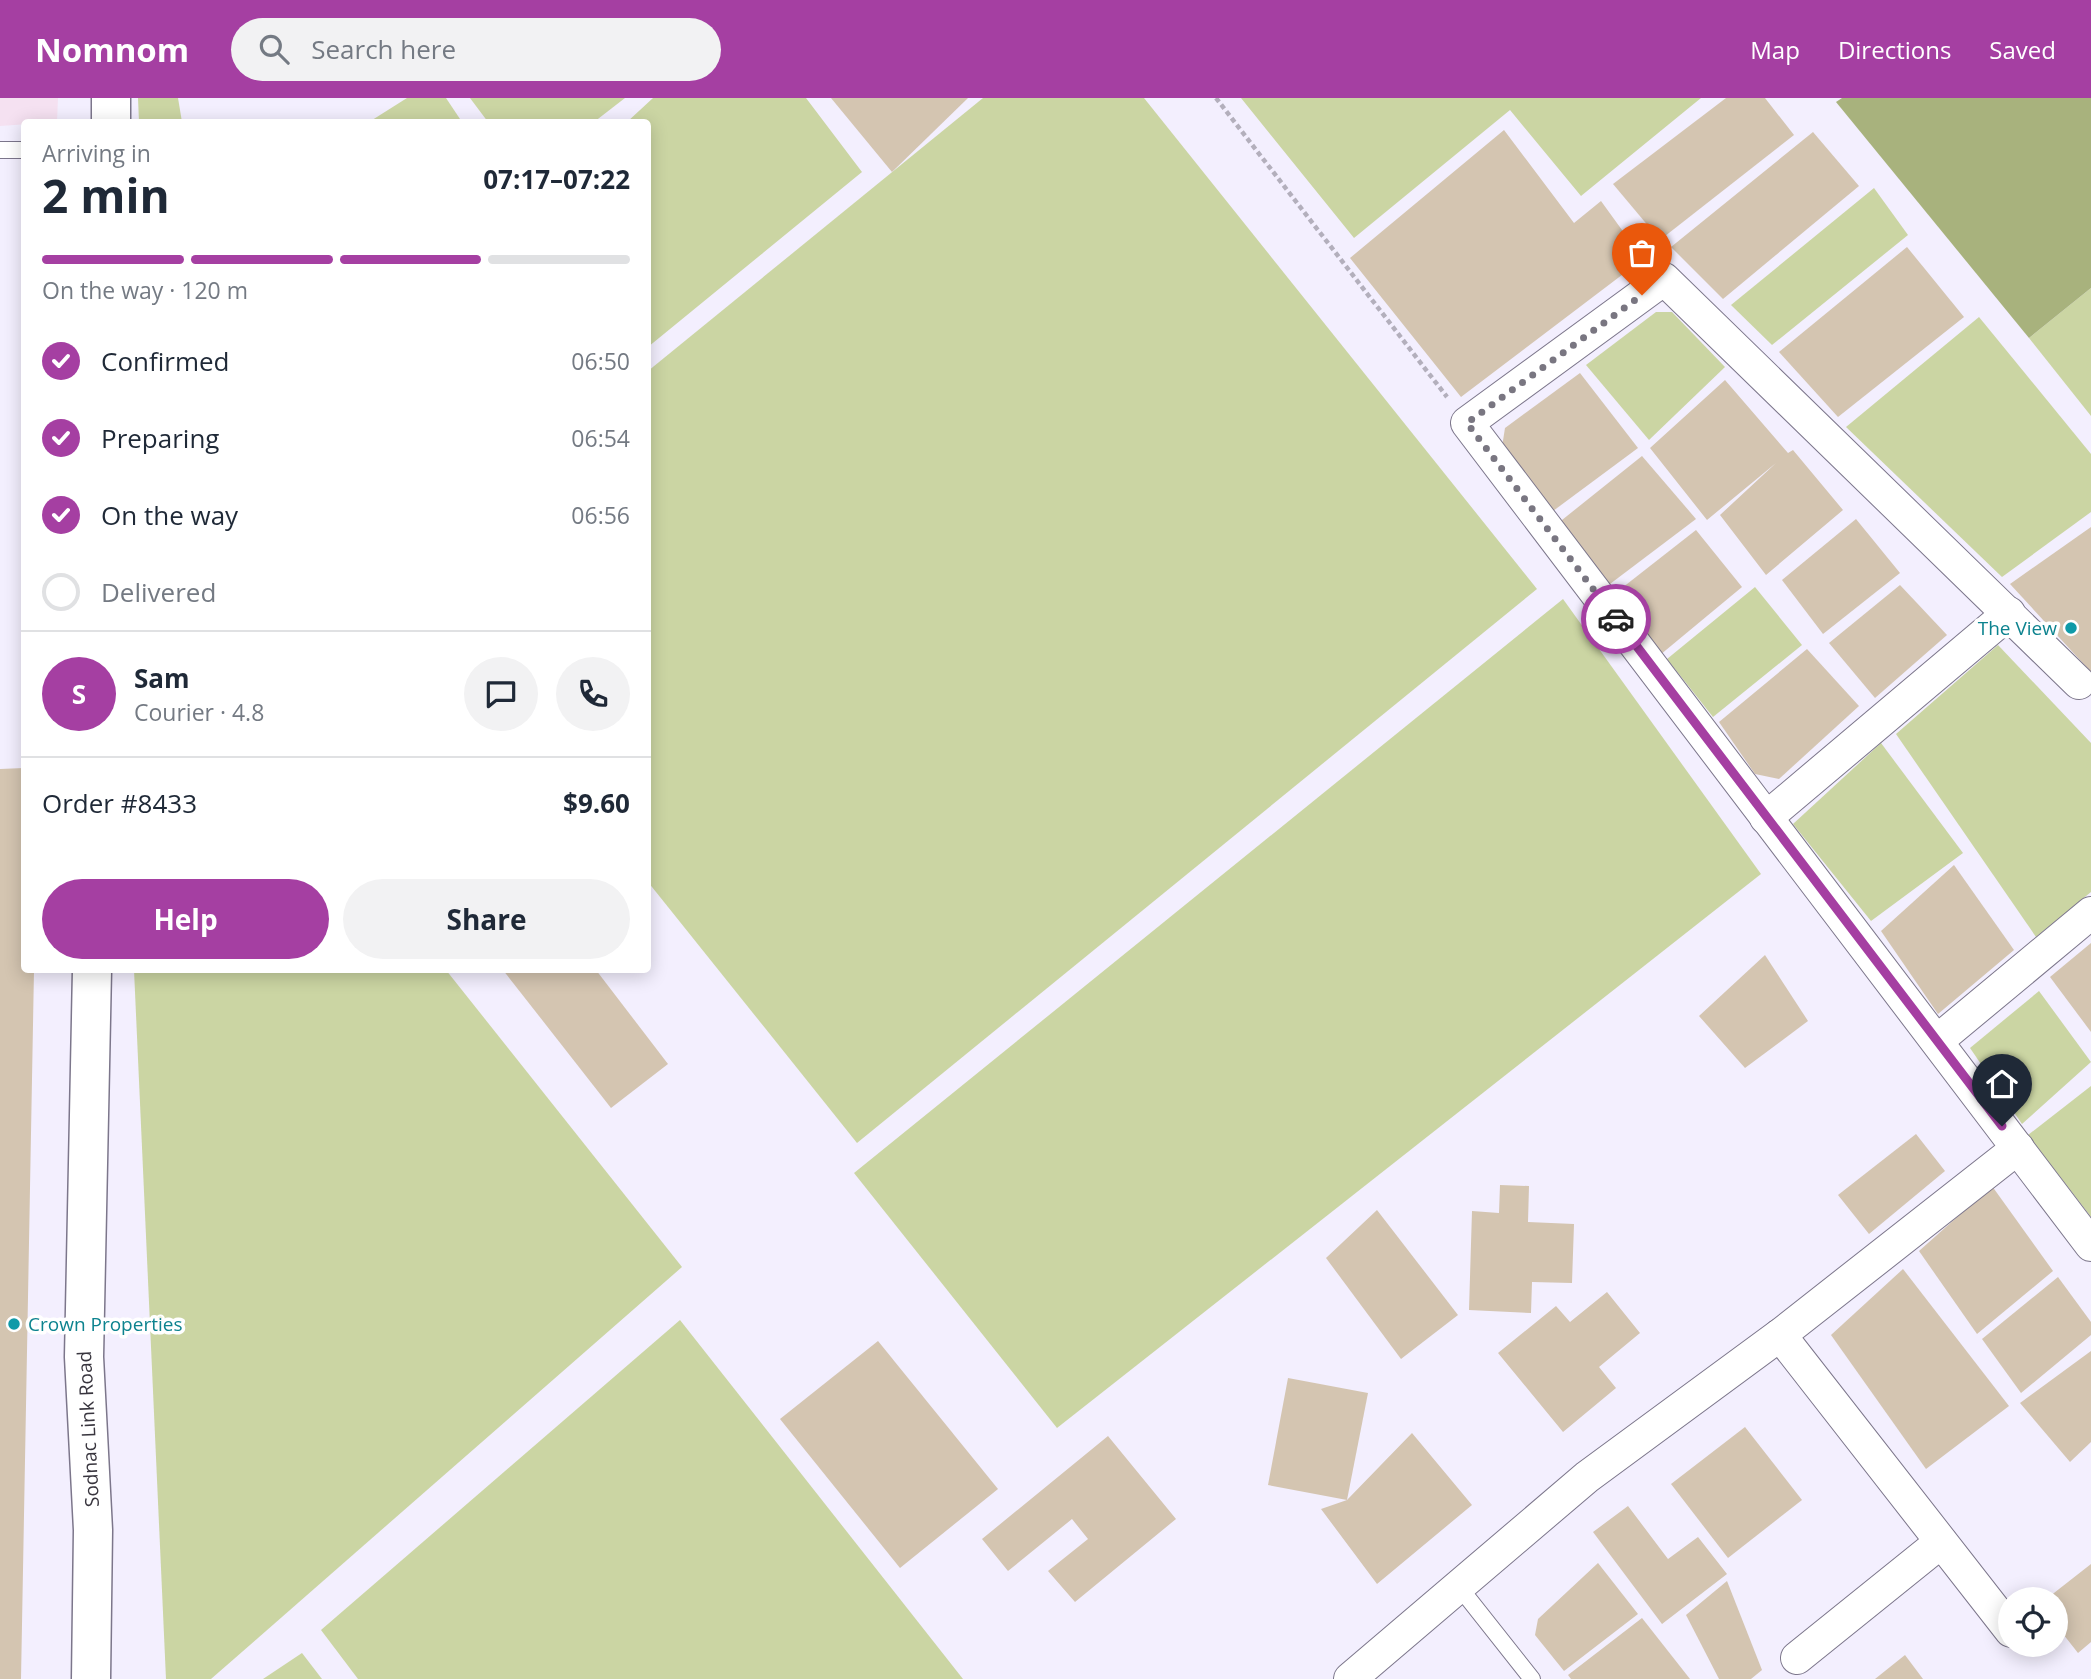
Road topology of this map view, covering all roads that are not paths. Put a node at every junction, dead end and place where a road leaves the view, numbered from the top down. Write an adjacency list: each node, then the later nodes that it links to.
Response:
1 (111, 98): 2 (main road)
2 (111, 119)
3 (0, 150): 4 (lane)
4 (21, 150)
5 (2008, 613): 6 (street); 7 (street); 7 (street)
6 (2079, 683)
7 (1766, 818): 10 (street)
8 (2091, 913): 10 (street)
9 (92, 973): 18 (main road, Sodnac Link Road)
10 (1937, 1041): 11 (street)
11 (2018, 1147): 12 (street); 13 (street)
12 (2091, 1245)
13 (1780, 1335): 14 (street); 15 (street)
14 (1941, 1542): 16 (street); 17 (street)
15 (1460, 1588): 19 (street); 20 (lane)
16 (1998, 1614)
17 (1797, 1658)
18 (91, 1679)
19 (1350, 1679)
20 (1532, 1679)

